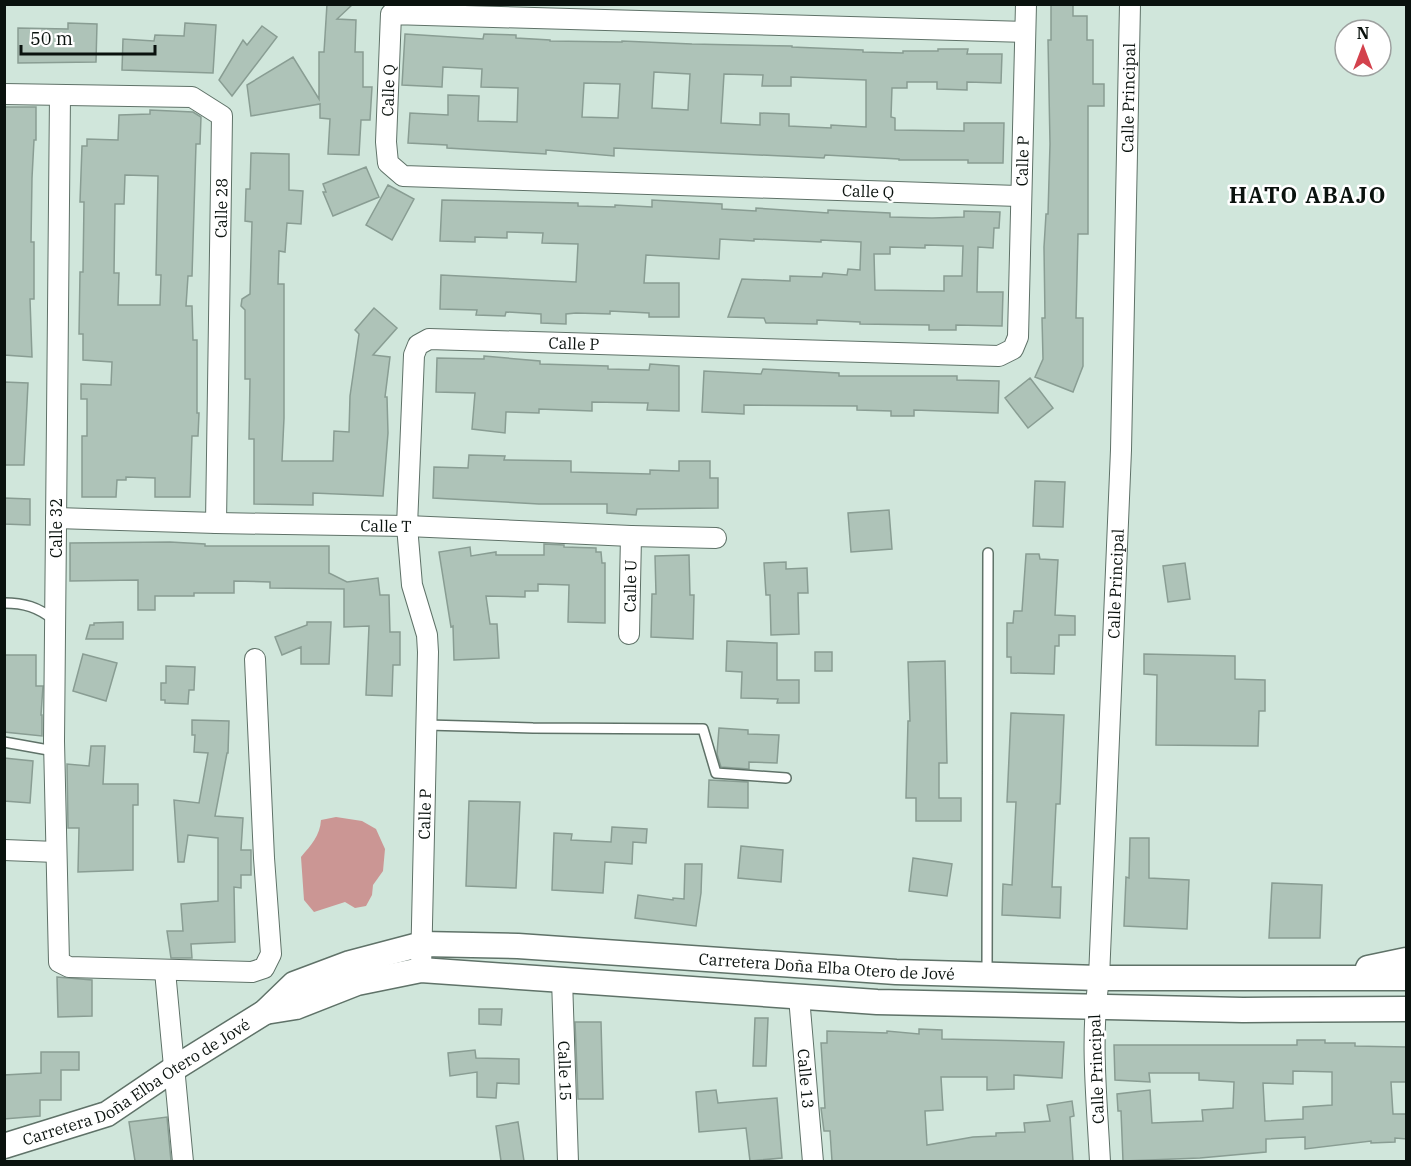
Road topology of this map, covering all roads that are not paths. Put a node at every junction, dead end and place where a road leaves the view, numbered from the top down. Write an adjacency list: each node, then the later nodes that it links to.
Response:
1 (1026, 4): 3 (street, Calle P)
2 (1130, 4): 28 (street, Calle Principal)
3 (1025, 32): 6 (street, Calle P); 6 (street, Calle Q)
4 (4, 94): 5 (street, Calle 28)
5 (60, 95): 7 (street, Calle 32); 8 (street, Calle 28)
6 (1021, 196): 9 (street, Calle P)
7 (56, 518): 8 (street, Calle T); 14 (street, Calle 32)
8 (216, 524): 9 (street, Calle T)
9 (407, 526): 10 (street, Calle T); 17 (street, Calle P)
10 (631, 536): 11 (street, Calle T); 15 (street, Calle U)
11 (716, 538)
12 (988, 553): 27 (lane)
13 (4, 603): 14 (lane)
14 (56, 621): 19 (street, Calle 32)
15 (629, 634)
16 (255, 659): 26 (street)
17 (427, 725): 20 (lane); 23 (street, Calle P)
18 (4, 742): 19 (lane)
19 (54, 751): 22 (street, Calle 32)
20 (786, 778)
21 (4, 850): 22 (street)
22 (56, 852): 26 (street, Calle 32)
23 (422, 944): 25 (street, Calle P); 27 (street, Carretera Doña Elba Otero de Jové); 35 (street, Carretera Doña Elba Otero de Jové)
24 (1407, 960): 29 (street)
25 (421, 970): 31 (street, Carretera Doña Elba Otero de Jové); 35 (street, Carretera Doña Elba Otero de Jové)
26 (165, 971): 36 (street)
27 (987, 975): 28 (street, Carretera Doña Elba Otero de Jové)
28 (1099, 978): 29 (street, Carretera Doña Elba Otero de Jové); 33 (street, Calle Principal)
29 (1338, 978): 30 (street, Carretera Doña Elba Otero de Jové)
30 (1407, 978)
31 (562, 979): 32 (street, Carretera Doña Elba Otero de Jové); 39 (street, Calle 15)
32 (799, 997): 33 (street, Carretera Doña Elba Otero de Jové); 40 (street, Calle 13)
33 (1094, 1007): 34 (street, Carretera Doña Elba Otero de Jové); 41 (street, Calle Principal)
34 (1407, 1009)
35 (265, 1012): 36 (street, Carretera Doña Elba Otero de Jové)
36 (176, 1068): 37 (street, Carretera Doña Elba Otero de Jové); 38 (street)
37 (4, 1146)
38 (183, 1161)
39 (568, 1161)
40 (813, 1161)
41 (1100, 1161)

